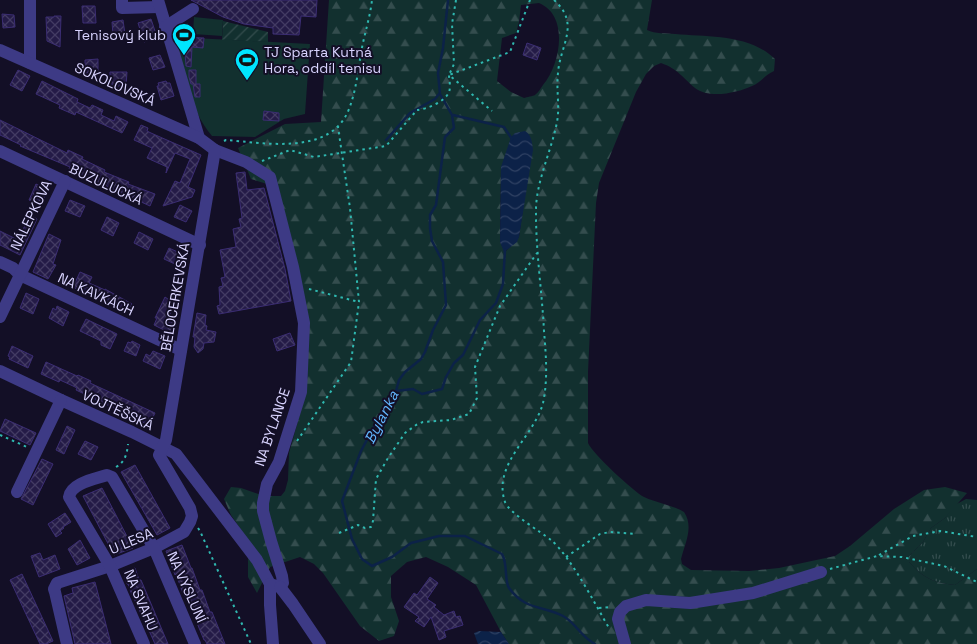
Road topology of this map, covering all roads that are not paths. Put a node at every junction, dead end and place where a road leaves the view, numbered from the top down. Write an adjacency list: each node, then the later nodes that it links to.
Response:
1 (30, 0): 7 (street)
2 (122, 0): 3 (street)
3 (159, 3): 5 (street)
4 (193, 9): 5 (street)
5 (165, 27): 8 (street)
6 (0, 50): 7 (street, SOKOLOVSKÁ)
7 (30, 63): 8 (street, SOKOLOVSKÁ)
8 (199, 138): 9 (street, SOKOLOVSKÁ)
9 (216, 150): 12 (street, BĚLOCERKEVSKÁ); 25 (street, NA BYLANCE)
10 (0, 151): 11 (street, BUZULUCKÁ)
11 (65, 181): 12 (street, BUZULUCKÁ); 14 (street, NÁLEPKOVA)
12 (200, 245): 16 (street, BĚLOCERKEVSKÁ)
13 (0, 262): 14 (street, NA KAVKÁCH)
14 (20, 276): 15 (street, NÁLEPKOVA); 16 (street, NA KAVKÁCH)
15 (0, 317)
16 (182, 350): 19 (street, BĚLOCERKEVSKÁ)
17 (0, 371): 18 (street, VOJTĚŠSKÁ)
18 (61, 400): 19 (street, VOJTĚŠSKÁ); 21 (street, VOJTĚŠSKÁ)
19 (162, 448): 22 (street, U LESA); 25 (street, VOJTĚŠSKÁ)
20 (112, 477): 22 (street, NA VÝSLUNÍ); 23 (street, NA SVAHU)
21 (17, 492)
22 (154, 548): 23 (street, U LESA); 28 (street, NA VÝSLUNÍ)
23 (110, 566): 26 (street, U LESA); 27 (street, NA SVAHU)
24 (821, 572): 31 (street)
25 (275, 585): 29 (street, NA BYLANCE); 30 (street)
26 (67, 644)
27 (144, 644)
28 (196, 644)
29 (273, 644)
30 (320, 644)
31 (625, 644)

